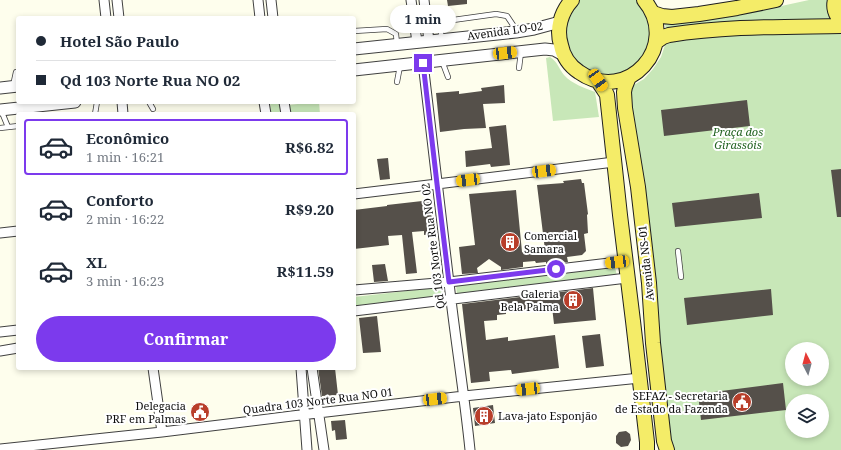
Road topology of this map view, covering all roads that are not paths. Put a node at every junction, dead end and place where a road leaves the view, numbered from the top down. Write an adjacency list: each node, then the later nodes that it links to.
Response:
1 (104, 0): 12 (street)
2 (117, 0): 13 (street)
3 (258, 0): 14 (street)
4 (271, 0): 15 (street)
5 (411, 0): 23 (street)
6 (424, 0): 22 (street)
7 (572, 0): 17 (main road)
8 (644, 0): 11 (main road)
9 (776, 0): 11 (main road)
10 (835, 0): 16 (main road)
11 (653, 13): 24 (main road)
12 (106, 16)
13 (119, 16)
14 (260, 16)
15 (273, 16)
16 (841, 20)
17 (560, 22): 20 (street, Avenida LO-02); 28 (main road)
18 (841, 26): 24 (main road)
19 (356, 30): 25 (lane)
20 (516, 32): 21 (street, Avenida LO-02); 21 (lane)
21 (441, 39): 22 (street, Avenida LO-02)
22 (429, 40): 23 (street, Avenida LO-02)
23 (417, 42): 25 (street, Avenida LO-02)
24 (656, 42): 36 (main road)
25 (397, 44): 26 (street, Avenida LO-02)
26 (356, 49)
27 (521, 52): 28 (street, Avenida LO-02); 29 (street, Avenida LO-02); 32 (lane)
28 (565, 56): 37 (main road)
29 (442, 61): 30 (street, Avenida LO-02); 35 (lane)
30 (423, 63): 31 (street, Avenida LO-02); 49 (street, Qd 103 Norte Rua NO 02)
31 (400, 65): 33 (street, Avenida LO-02); 38 (lane)
32 (519, 68)
33 (356, 70)
34 (16, 72): 39 (lane)
35 (448, 77)
36 (629, 77): 37 (main road); 78 (main road, Avenida NS-01)
37 (598, 80): 48 (main road, Avenida NS-01)
38 (397, 82)
39 (15, 86): 40 (street)
40 (0, 88)
41 (56, 104): 44 (street)
42 (150, 104): 43 (lane)
43 (153, 109)
44 (1, 110): 46 (lane)
45 (16, 126): 46 (lane)
46 (8, 127): 47 (lane)
47 (0, 128)
48 (614, 162): 49 (street); 54 (main road, Avenida NS-01)
49 (437, 184): 50 (street); 57 (street, Qd 103 Norte Rua NO 02)
50 (356, 194)
51 (16, 231): 52 (street)
52 (0, 233)
53 (678, 251): 55 (lane)
54 (626, 261): 56 (main road, Avenida NS-01); 57 (street)
55 (681, 277)
56 (627, 278): 59 (street); 68 (main road, Avenida NS-01)
57 (449, 282): 58 (street); 59 (street, Qd 103 Norte Rua NO 02)
58 (356, 290)
59 (451, 299): 60 (street); 69 (street, Qd 103 Norte Rua NO 02)
60 (356, 311)
61 (16, 330): 62 (street)
62 (0, 332)
63 (16, 348): 64 (street)
64 (0, 351)
65 (153, 370): 72 (street)
66 (301, 370): 71 (street)
67 (312, 370): 70 (street)
68 (640, 378): 69 (street, Quadra 103 Norte Rua NO 01); 77 (main road, Avenida NS-01)
69 (464, 396): 70 (street, Quadra 103 Norte Rua NO 01); 76 (street, Qd 103 Norte Rua NO 02)
70 (319, 413): 71 (street, Quadra 103 Norte Rua NO 01); 75 (street)
71 (304, 414): 72 (street, Quadra 103 Norte Rua NO 01); 74 (street)
72 (162, 432): 73 (street, Quadra 103 Norte Rua NO 01)
73 (0, 449)
74 (307, 450)
75 (324, 450)
76 (470, 450)
77 (647, 450)
78 (667, 450)

